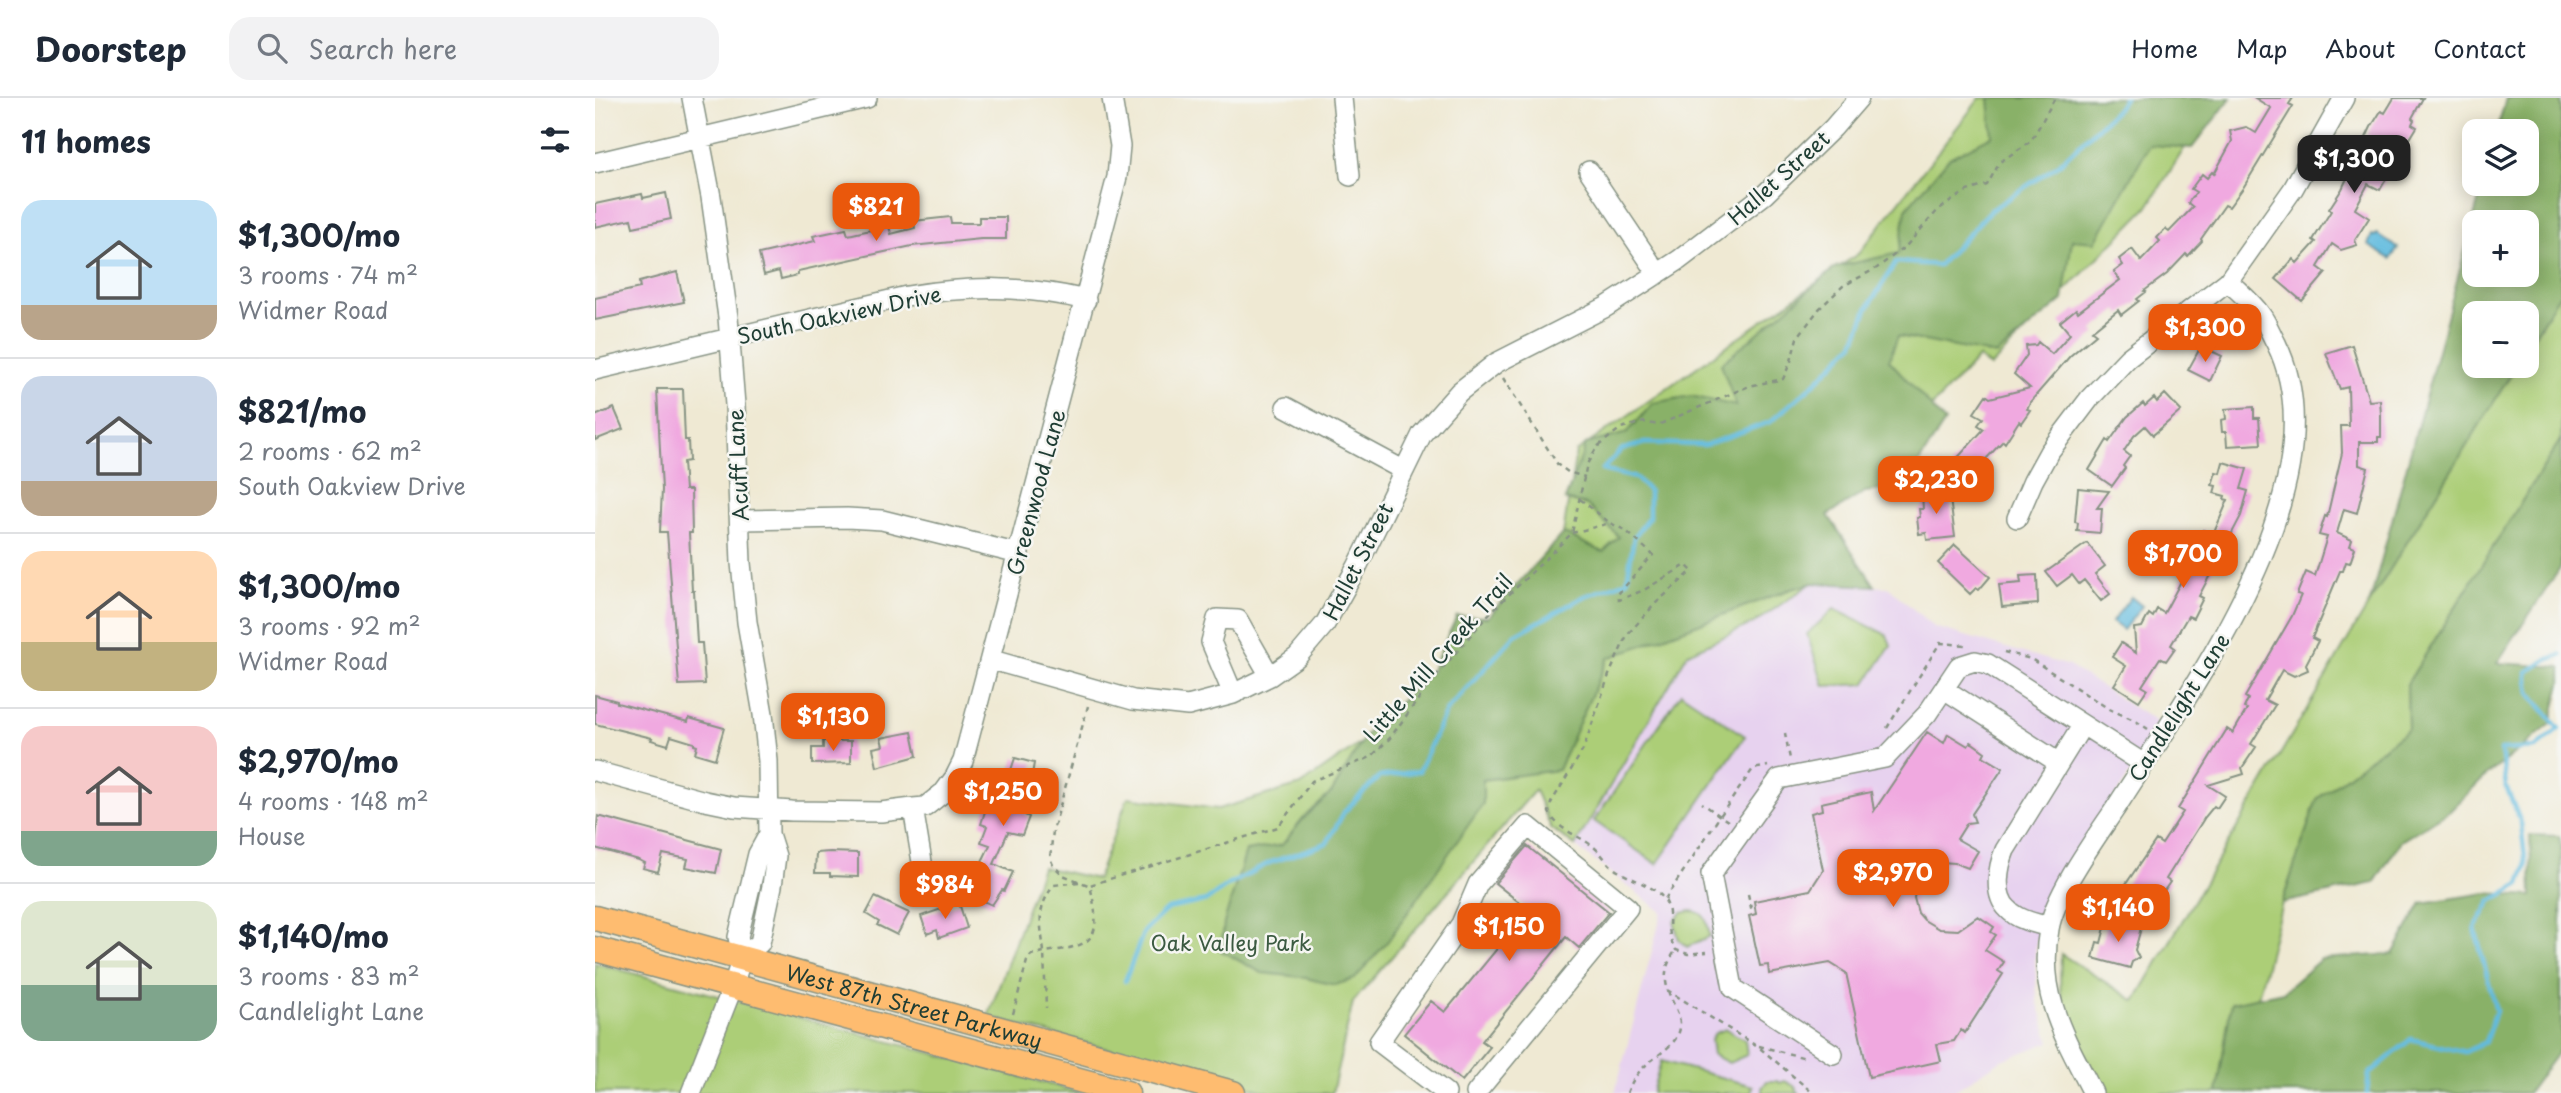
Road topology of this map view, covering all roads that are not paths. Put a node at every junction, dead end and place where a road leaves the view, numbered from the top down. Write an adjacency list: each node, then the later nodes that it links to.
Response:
1 (692, 98): 7 (street, Acuff Lane)
2 (867, 98): 7 (street)
3 (1112, 98): 13 (street, Greenwood Lane)
4 (1342, 98): 10 (street)
5 (1859, 98): 11 (street, Hallet Street)
6 (2344, 98): 12 (street)
7 (700, 137): 8 (street); 14 (street, Acuff Lane)
8 (595, 163)
9 (1589, 171): 11 (street)
10 (1350, 176)
11 (1658, 274): 17 (street, Hallet Street)
12 (2228, 281): 18 (street); 27 (street, Candlelight Lane)
13 (1086, 300): 14 (street, South Oakview Drive); 20 (street, Greenwood Lane)
14 (729, 338): 15 (street, South Oakview Drive); 19 (street, Acuff Lane)
15 (595, 370)
16 (1286, 407): 17 (street)
17 (1403, 470): 22 (street, Hallet Street)
18 (2017, 518)
19 (740, 520): 20 (street); 30 (street, Acuff Lane)
20 (1019, 554): 21 (street, Greenwood Lane)
21 (992, 660): 24 (street, Hallet Street); 29 (street, Greenwood Lane)
22 (1270, 676): 24 (street, Hallet Street); 24 (street)
23 (1944, 689): 25 (street); 26 (street); 37 (street)
24 (1233, 694)
25 (2083, 726): 26 (street); 27 (street)
26 (2059, 763): 33 (street)
27 (2144, 764): 33 (street, Candlelight Lane)
28 (595, 771): 30 (street)
29 (913, 808): 30 (street); 31 (street)
30 (770, 810): 35 (street, Acuff Lane)
31 (922, 862)
32 (595, 918): 35 (main road, West 87th Street Parkway)
33 (2049, 927): 43 (street, Candlelight Lane)
34 (595, 949): 36 (main road, West 87th Street Parkway)
35 (742, 957): 36 (street, Acuff Lane); 40 (main road, West 87th Street Parkway)
36 (733, 986): 38 (street, Acuff Lane); 39 (main road, West 87th Street Parkway)
37 (1833, 1054)
38 (691, 1093)
39 (1127, 1093)
40 (1233, 1093)
41 (1446, 1093): 42 (street)
42 (1476, 1093)
43 (2093, 1093)

